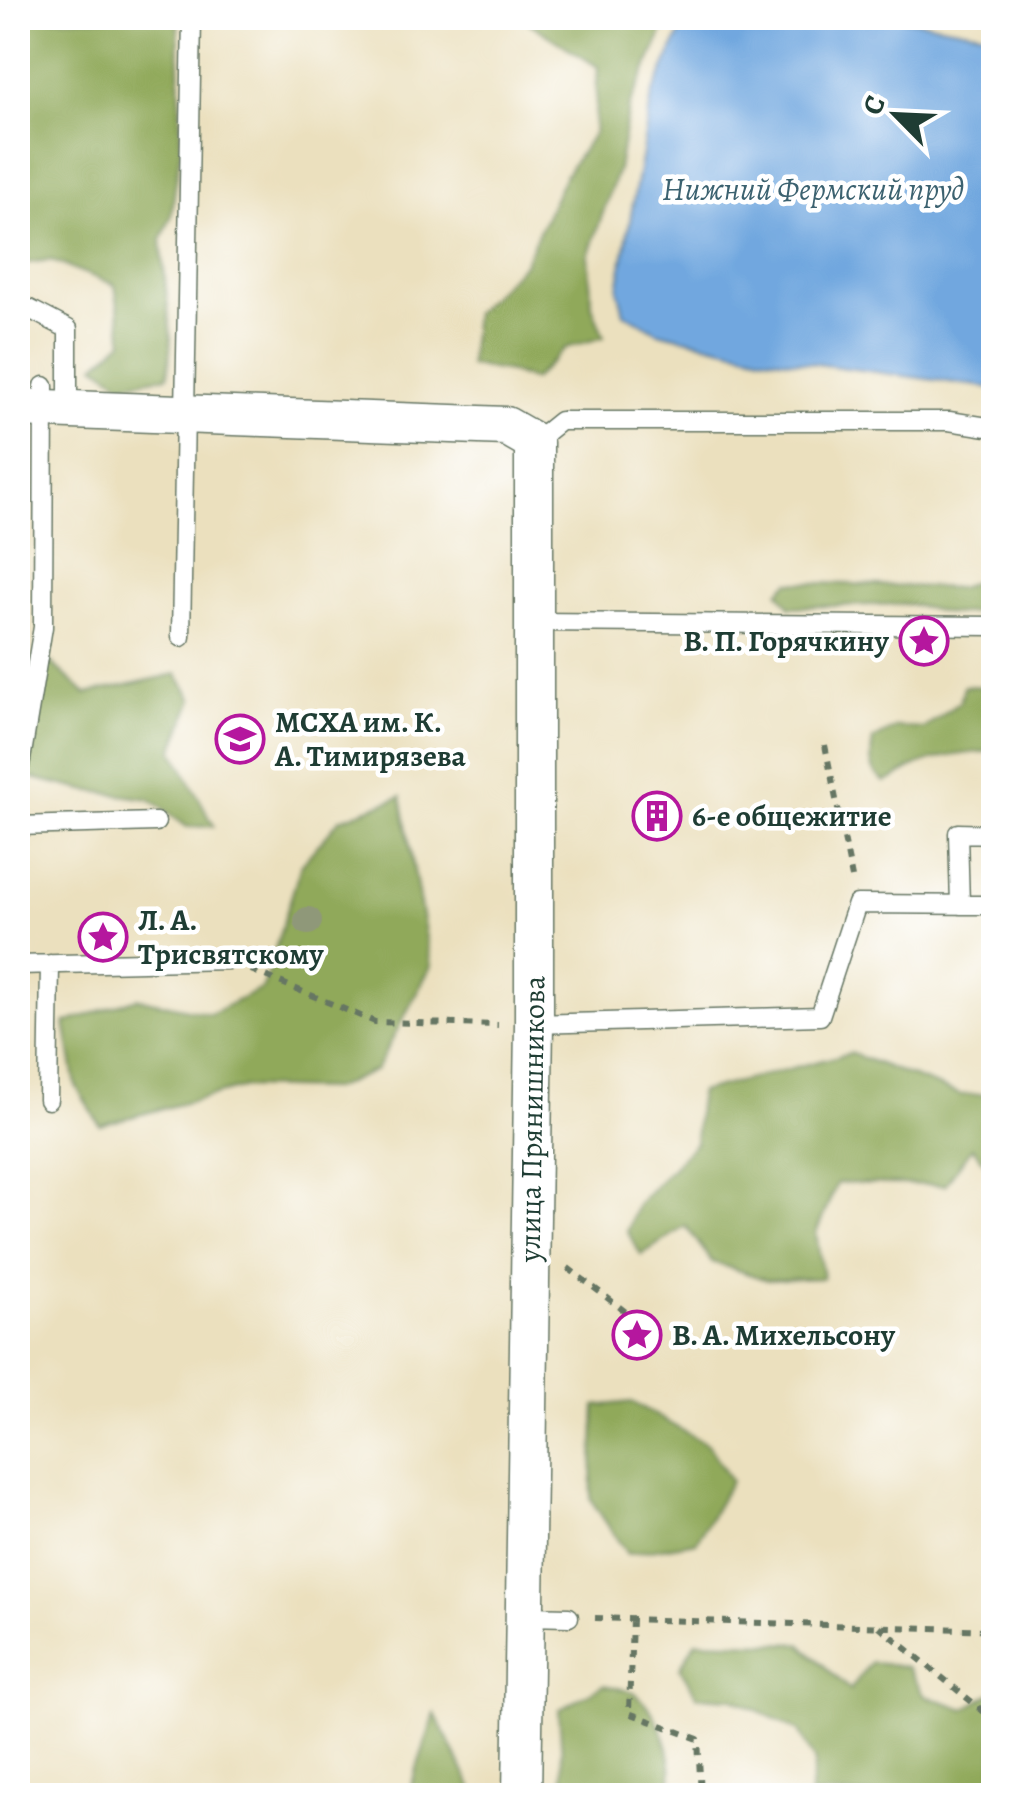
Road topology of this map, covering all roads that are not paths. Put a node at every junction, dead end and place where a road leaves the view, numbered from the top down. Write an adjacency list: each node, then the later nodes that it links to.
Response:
1 (192, 18): 4 (lane)
2 (18, 302): 3 (lane)
3 (43, 403): 4 (street); 10 (lane)
4 (187, 414): 6 (street); 9 (lane)
5 (994, 428): 6 (lane)
6 (534, 442): 7 (street, улица Прянишникова)
7 (532, 622): 8 (lane); 19 (street, улица Прянишникова)
8 (994, 626)
9 (181, 637)
10 (18, 778)
11 (156, 822): 12 (lane)
12 (18, 826)
13 (994, 834): 14 (lane)
14 (960, 904): 15 (lane); 19 (lane)
15 (994, 905)
16 (228, 960): 17 (lane)
17 (50, 964): 18 (lane); 20 (lane)
18 (18, 965)
19 (534, 1024): 21 (street, улица Прянишникова)
20 (48, 1100)
21 (526, 1616): 22 (lane); 23 (street, улица Прянишникова)
22 (569, 1618)
23 (522, 1796)

